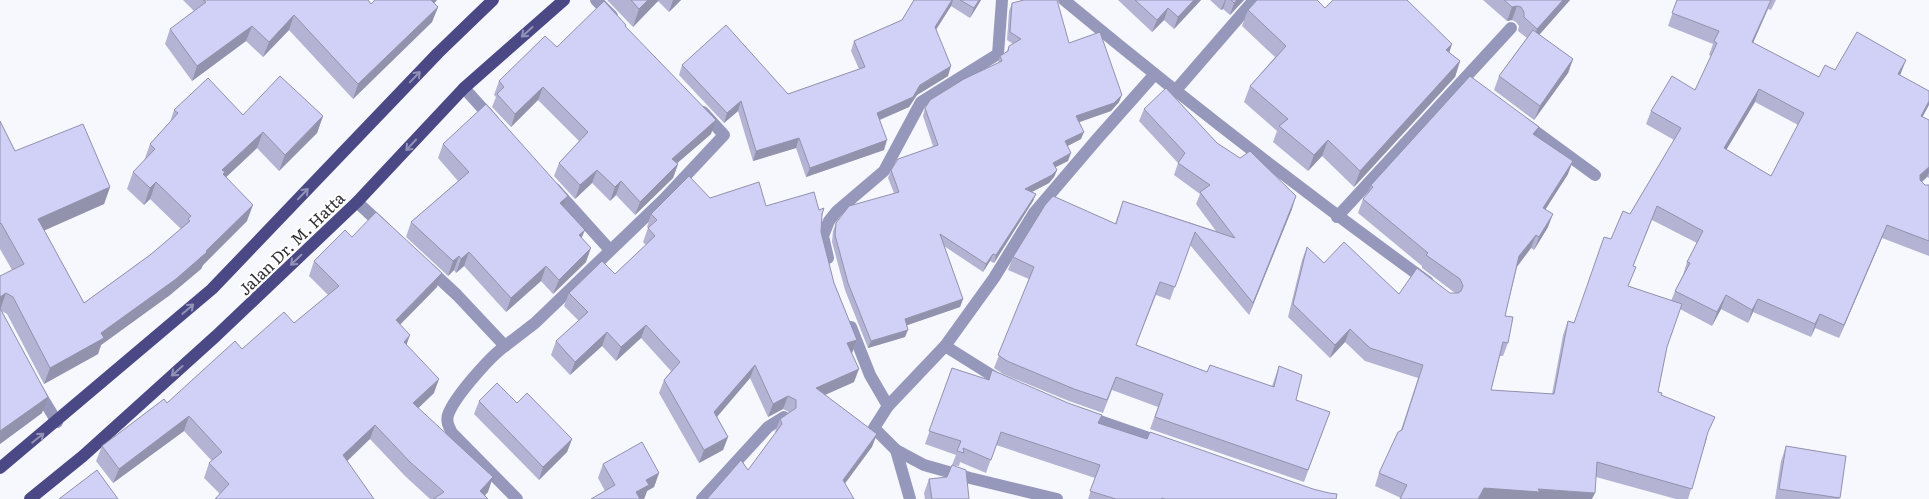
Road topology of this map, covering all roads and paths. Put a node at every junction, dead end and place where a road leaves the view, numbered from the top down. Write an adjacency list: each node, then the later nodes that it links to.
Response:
1 (493, 0): 32 (main road, Jalan Dr. M. Hatta, one-way to 1)
2 (564, 0): 10 (main road, Jalan Dr. M. Hatta, one-way to 10)
3 (596, 0): 7 (street)
4 (1002, 0): 22 (street)
5 (1064, 0): 9 (street)
6 (1254, 0): 11 (street)
7 (623, 28)
8 (1511, 28): 18 (street)
9 (1154, 75): 11 (street); 26 (street)
10 (464, 88): 14 (street); 17 (main road, Jalan Dr. M. Hatta, one-way to 17)
11 (1176, 90): 18 (street)
12 (697, 107): 20 (street)
13 (1518, 118): 15 (street)
14 (504, 132)
15 (1595, 175)
16 (544, 177): 20 (street)
17 (358, 202): 19 (street); 37 (main road, Jalan Dr. M. Hatta, one-way to 37)
18 (1337, 216): 23 (street)
19 (393, 235)
20 (610, 250): 25 (street)
21 (422, 262): 25 (street)
22 (830, 268)
23 (1442, 293)
24 (844, 311): 29 (street)
25 (506, 346): 38 (street)
26 (945, 346): 28 (street); 29 (street)
27 (31, 378): 32 (street)
28 (1016, 388)
29 (888, 406): 34 (street)
30 (1076, 413): 33 (street)
31 (784, 416): 39 (street)
32 (57, 422): 35 (main road, Jalan Dr. M. Hatta, one-way to 32)
33 (1178, 448)
34 (896, 450): 36 (street); 40 (street)
35 (0, 468)
36 (1009, 493): 41 (street)
37 (30, 499)
38 (517, 499)
39 (702, 499)
40 (910, 499)
41 (1057, 499)

